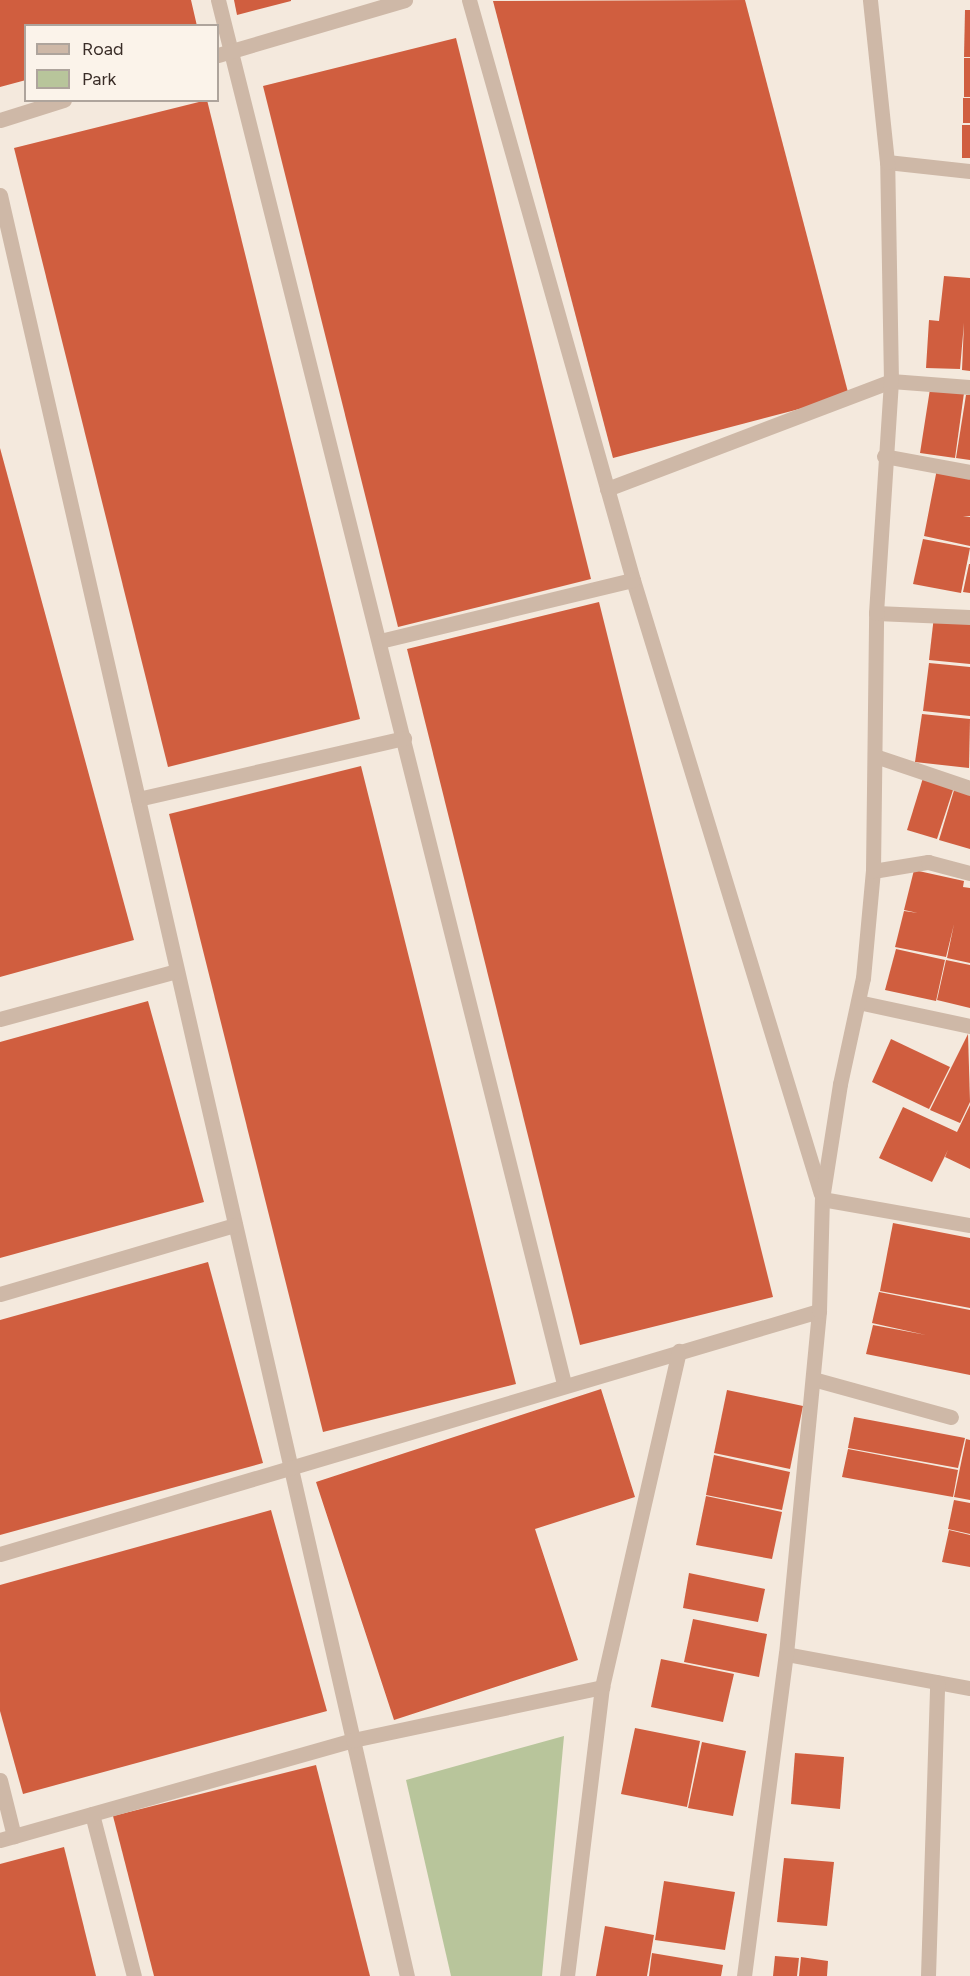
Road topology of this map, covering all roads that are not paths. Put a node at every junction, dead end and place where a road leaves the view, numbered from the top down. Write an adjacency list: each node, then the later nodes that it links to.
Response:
1 (218, 0): 6 (street)
2 (405, 0): 5 (street)
3 (469, 0): 16 (street)
4 (870, 0): 9 (street)
5 (380, 4): 6 (street)
6 (224, 53): 20 (street)
7 (58, 102): 8 (street)
8 (0, 120)
9 (887, 162): 10 (street); 12 (street)
10 (970, 171)
11 (0, 195): 24 (street)
12 (891, 381): 13 (street); 14 (street); 16 (street)
13 (970, 387)
14 (884, 456): 15 (street); 18 (street)
15 (970, 472)
16 (607, 489): 17 (street)
17 (633, 580): 20 (street); 31 (street)
18 (876, 613): 19 (street); 22 (street)
19 (970, 617)
20 (380, 641): 21 (street)
21 (404, 738): 24 (street); 38 (street)
22 (874, 756): 23 (street); 25 (street)
23 (970, 788)
24 (138, 799): 27 (street)
25 (873, 871): 26 (street); 28 (street)
26 (970, 873)
27 (177, 971): 29 (street); 32 (street)
28 (858, 1002): 30 (street); 31 (street)
29 (0, 1019)
30 (970, 1026)
31 (822, 1199): 33 (street); 35 (street)
32 (235, 1225): 34 (street); 40 (street)
33 (970, 1225)
34 (0, 1294)
35 (819, 1311): 36 (street); 37 (street)
36 (679, 1352): 38 (street); 44 (street)
37 (813, 1379): 39 (street); 42 (street)
38 (564, 1384): 40 (street)
39 (951, 1417)
40 (288, 1467): 41 (street); 46 (street)
41 (0, 1554)
42 (786, 1654): 43 (street); 53 (street)
43 (937, 1682): 45 (street); 54 (street)
44 (602, 1687): 46 (street); 52 (street)
45 (970, 1688)
46 (353, 1740): 48 (street); 51 (street)
47 (0, 1780): 49 (street)
48 (92, 1814): 49 (street); 50 (street)
49 (7, 1838)
50 (134, 1976)
51 (407, 1976)
52 (567, 1976)
53 (744, 1976)
54 (928, 1976)

